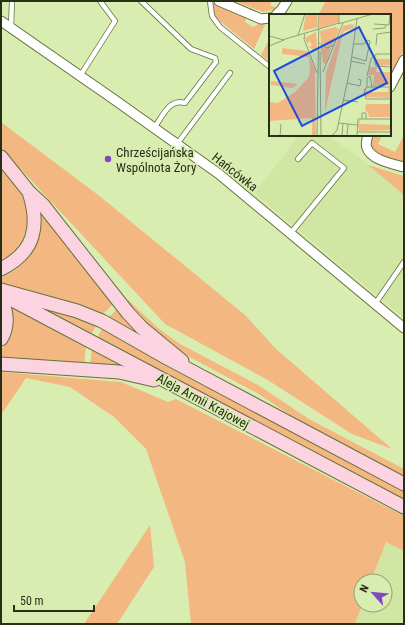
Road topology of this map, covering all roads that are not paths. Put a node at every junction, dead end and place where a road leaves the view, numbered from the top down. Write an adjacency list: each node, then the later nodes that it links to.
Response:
1 (12, 1): 10 (lane)
2 (100, 1): 14 (lane)
3 (141, 1): 16 (lane)
4 (210, 1): 12 (lane)
5 (219, 1): 8 (street)
6 (287, 1): 7 (street)
7 (277, 14)
8 (269, 18)
9 (1, 22): 10 (street, Hańcówka)
10 (11, 28): 14 (street, Hańcówka)
11 (404, 60): 15 (street)
12 (269, 66)
13 (230, 73): 18 (lane)
14 (80, 76): 16 (street, Hańcówka)
15 (391, 85)
16 (154, 128): 18 (street, Hańcówka)
17 (368, 136): 21 (street)
18 (177, 144): 23 (street, Hańcówka)
19 (1, 157): 22 (main road)
20 (298, 159): 23 (lane)
21 (404, 167)
22 (29, 192): 25 (main road); 33 (main road)
23 (290, 234): 29 (street, Hańcówka)
24 (404, 262): 29 (lane)
25 (1, 269)
26 (1, 290): 33 (main road, Aleja Armii Krajowej)
27 (1, 294): 34 (main road, Aleja Armii Krajowej)
28 (1, 301): 31 (main road)
29 (375, 304): 30 (street, Hańcówka)
30 (404, 328)
31 (1, 339)
32 (1, 364): 34 (main road)
33 (195, 374): 35 (main road, Aleja Armii Krajowej)
34 (173, 385): 36 (main road, Aleja Armii Krajowej)
35 (404, 484)
36 (404, 507)

